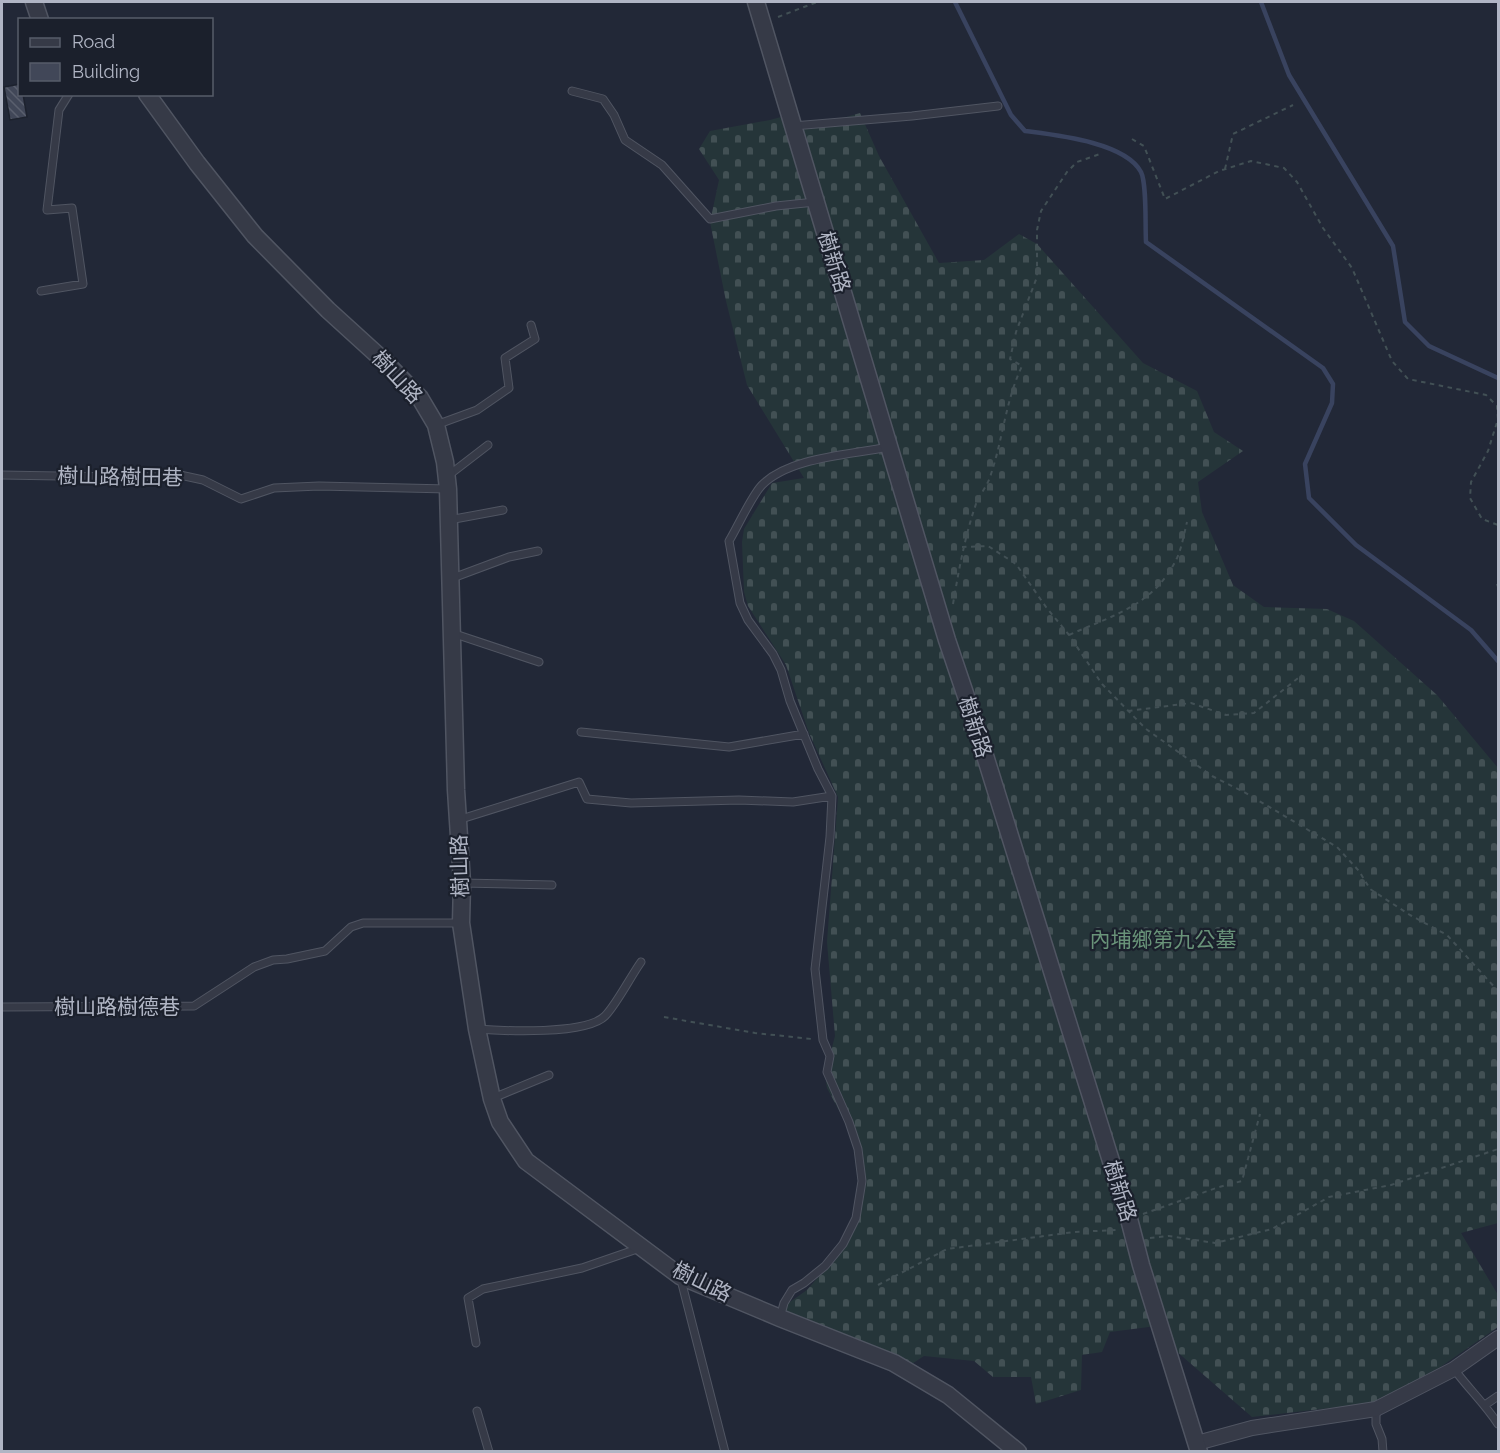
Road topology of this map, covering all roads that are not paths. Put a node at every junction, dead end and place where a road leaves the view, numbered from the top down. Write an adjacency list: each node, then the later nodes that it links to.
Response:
1 (34, 2): 3 (street)
2 (756, 2): 8 (street, 樹新路)
3 (39, 18)
4 (572, 91): 9 (lane)
5 (68, 96): 10 (lane)
6 (148, 96): 12 (street, 樹山路)
7 (998, 106): 8 (lane)
8 (793, 126): 9 (street, 樹新路)
9 (815, 202): 14 (street, 樹新路)
10 (41, 291)
11 (531, 325): 12 (lane)
12 (436, 425): 16 (street, 樹山路)
13 (488, 445): 16 (lane)
14 (890, 447): 24 (lane); 46 (street, 樹新路)
15 (2, 476): 16 (lane, 樹山路樹田巷)
16 (447, 483): 18 (street, 樹山路)
17 (503, 510): 18 (lane)
18 (449, 520): 20 (street, 樹山路)
19 (538, 551): 20 (lane)
20 (450, 579): 21 (street, 樹山路)
21 (452, 633): 22 (lane); 26 (street, 樹山路)
22 (538, 662)
23 (581, 732): 24 (lane)
24 (804, 734): 25 (lane)
25 (832, 796): 26 (lane); 37 (lane)
26 (458, 820): 27 (street, 樹山路)
27 (462, 883): 28 (lane); 29 (street, 樹山路)
28 (552, 885)
29 (461, 923): 31 (lane, 樹山路樹德巷); 32 (street, 樹山路)
30 (640, 962): 32 (lane)
31 (2, 1007)
32 (477, 1029): 34 (street, 樹山路)
33 (549, 1075): 34 (lane)
34 (492, 1099): 35 (street, 樹山路)
35 (642, 1247): 36 (street, 樹山路); 39 (lane)
36 (680, 1276): 37 (street, 樹山路); 48 (lane)
37 (780, 1318): 49 (street, 樹山路)
38 (1498, 1338): 40 (street)
39 (476, 1343)
40 (1454, 1369): 42 (lane); 43 (street)
41 (1498, 1396): 42 (lane)
42 (1485, 1405): 45 (lane)
43 (1376, 1409): 46 (street); 50 (lane)
44 (477, 1411): 47 (lane)
45 (1498, 1424)
46 (1198, 1447)
47 (489, 1452)
48 (725, 1452)
49 (1017, 1452)
50 (1383, 1452)

